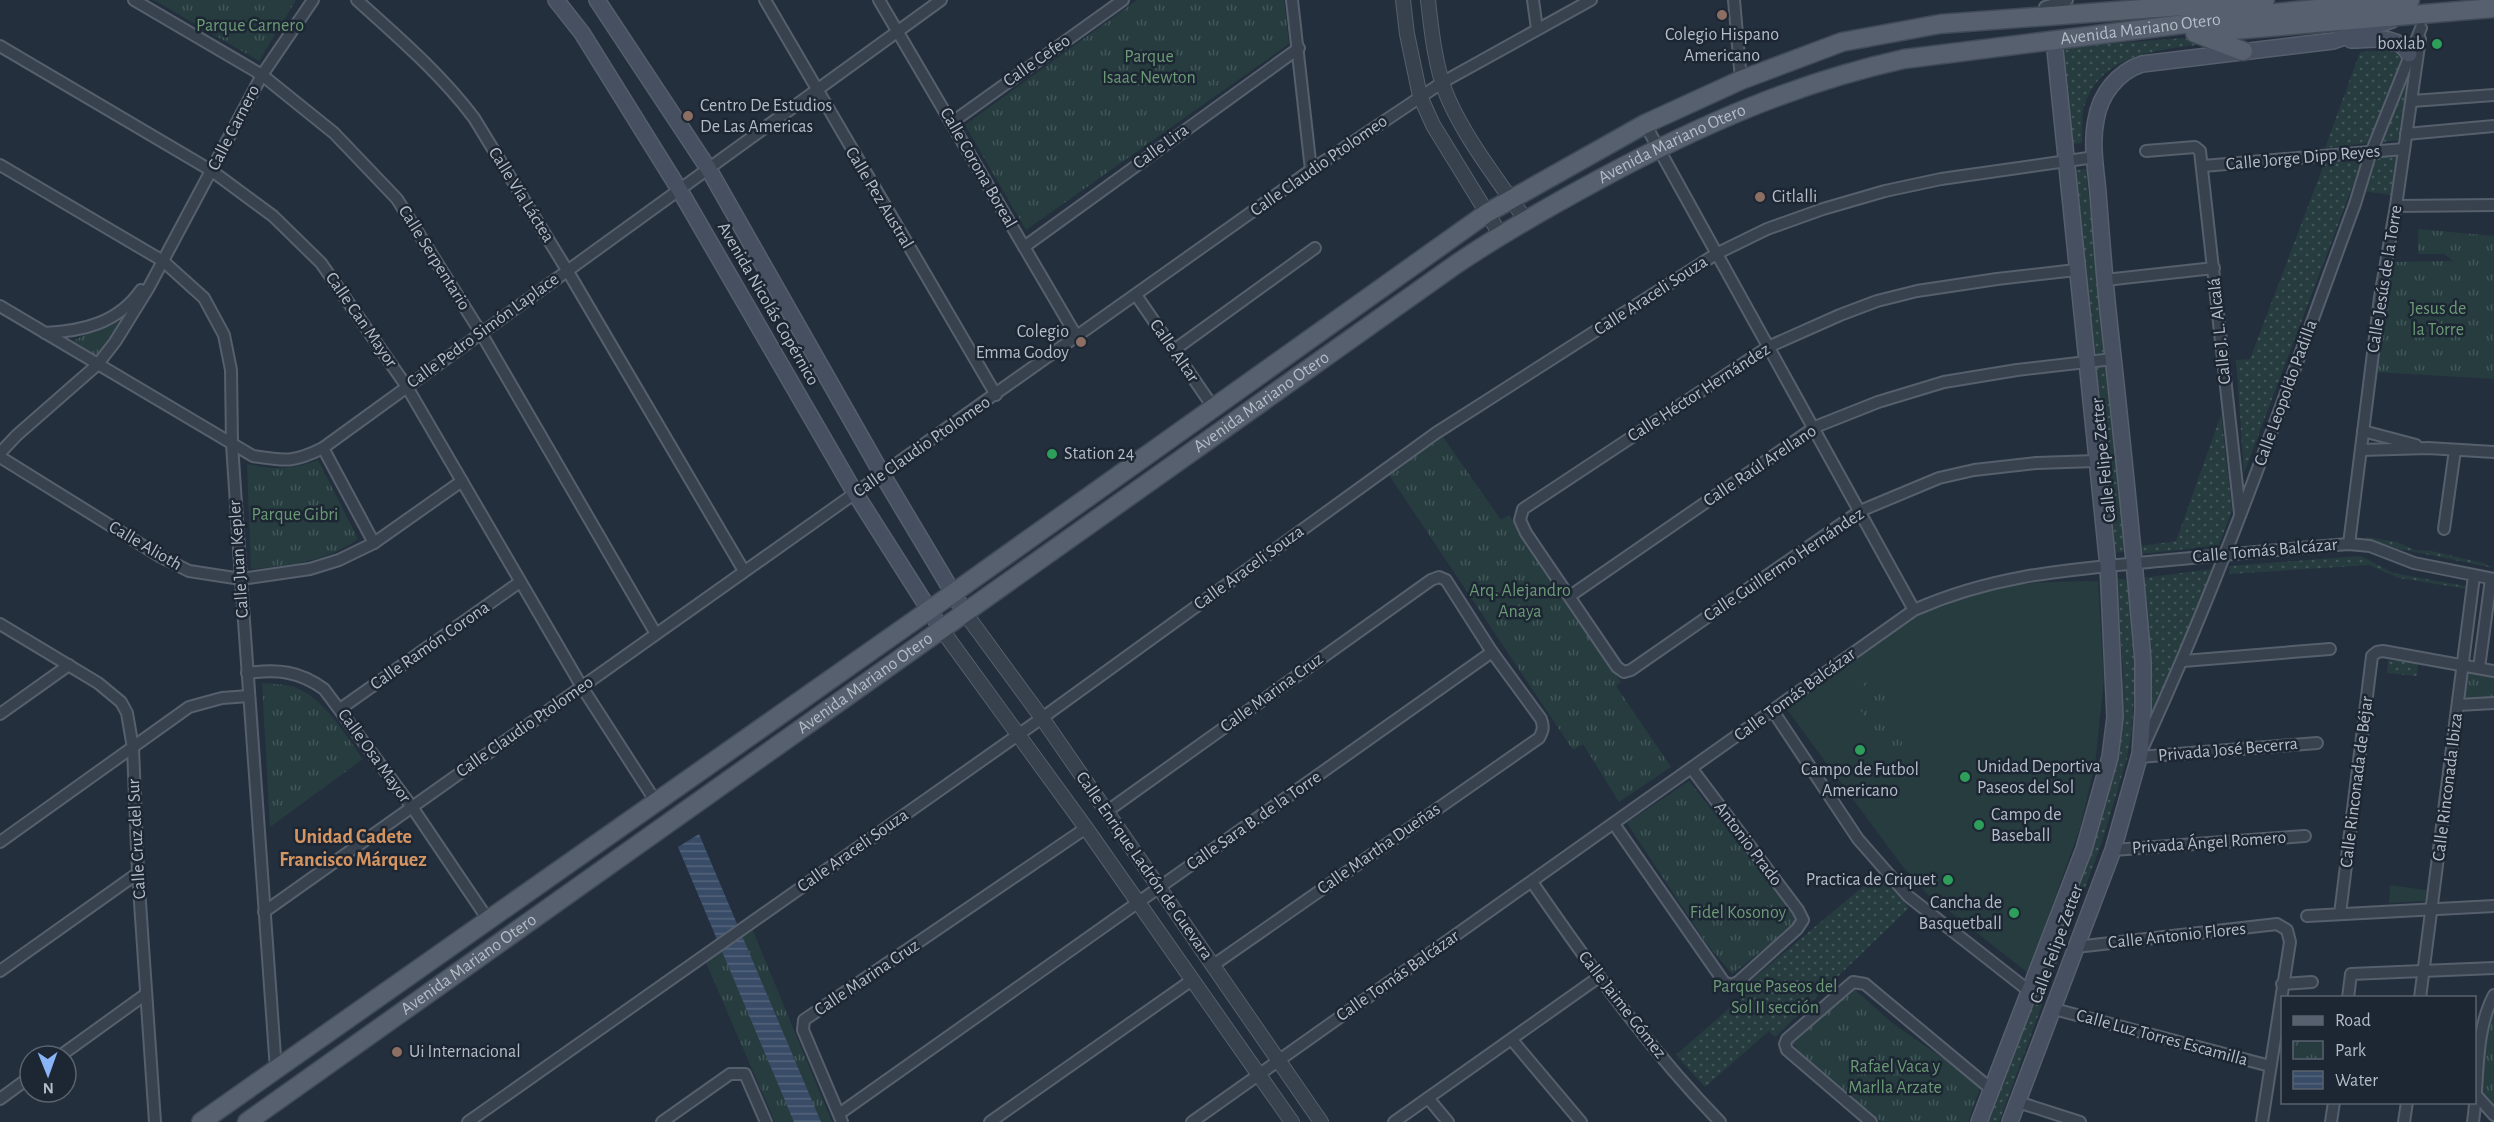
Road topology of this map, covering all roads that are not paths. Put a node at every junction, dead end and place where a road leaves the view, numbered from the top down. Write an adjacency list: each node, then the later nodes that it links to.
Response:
1 (134, 0): 33 (street, Calle Serpentario)
2 (313, 0): 33 (street, Calle Carnero)
3 (357, 0): 67 (street, Calle Vía Láctea)
4 (556, 0): 55 (main road, Avenida Nicolás Copérnico)
5 (597, 0): 52 (main road, Avenida Nicolás Copérnico)
6 (765, 0): 36 (street, Calle Pez Austral)
7 (879, 0): 24 (street, Calle Corona Boreal)
8 (941, 0): 24 (street, Calle Pedro Simón Laplace)
9 (1124, 0): 40 (street, Calle Cefeo)
10 (1292, 0): 30 (street)
11 (1403, 0): 38 (street)
12 (1428, 0): 35 (street)
13 (1533, 0): 23 (street)
14 (1591, 0): 23 (street, Calle Claudio Ptolomeo)
15 (1734, 0): 34 (street)
16 (2067, 0): 19 (street)
17 (2116, 0): 19 (main road)
18 (2263, 5): 21 (main road, Avenida Mariano Otero); 22 (main road, Avenida Mariano Otero); 26 (main road, Avenida Mariano Otero)
19 (2045, 7): 22 (main road)
20 (2494, 8): 21 (main road)
21 (2416, 14): 25 (main road); 28 (main road, Calle Felipe Zetter); 32 (street, Calle Leopoldo Padilla); 39 (street, Calle Jesús de la Torre)
22 (2010, 18): 34 (main road, Avenida Mariano Otero)
23 (1537, 29): 35 (street, Calle Claudio Ptolomeo)
24 (898, 32): 36 (street, Calle Pedro Simón Laplace); 40 (street, Calle Corona Boreal)
25 (2195, 33): 26 (main road); 31 (main road)
26 (2095, 36): 27 (main road, Avenida Mariano Otero)
27 (2054, 40): 44 (main road, Avenida Mariano Otero); 49 (main road, Calle Felipe Zetter)
28 (2333, 41): 31 (main road, Calle Felipe Zetter); 32 (main road)
29 (0, 46): 54 (street, Calle Can Mayor)
30 (1299, 48): 53 (street); 62 (street, Calle Lira)
31 (2243, 51): 48 (main road, Calle Felipe Zetter)
32 (2409, 54): 47 (street, Calle Leopoldo Padilla)
33 (262, 75): 54 (street, Calle Carnero); 73 (street, Calle Serpentario)
34 (1741, 80): 41 (main road, Avenida Mariano Otero)
35 (1443, 82): 38 (street, Calle Claudio Ptolomeo); 56 (street)
36 (815, 90): 52 (street, Calle Pedro Simón Laplace); 81 (street, Calle Pez Austral)
37 (2494, 95): 39 (street)
38 (1420, 96): 53 (street, Calle Claudio Ptolomeo); 59 (street)
39 (2412, 100): 43 (street, Calle Jesús de la Torre)
40 (951, 123): 62 (street, Calle Corona Boreal)
41 (1645, 124): 44 (street); 56 (main road, Avenida Mariano Otero)
42 (2494, 126): 43 (street)
43 (2406, 134): 45 (street, Calle Jesús de la Torre)
44 (1658, 148): 60 (main road, Avenida Mariano Otero); 64 (street)
45 (2404, 149): 47 (street, Calle Jorge Dipp Reyes); 58 (street, Calle Jesús de la Torre)
46 (2146, 151): 51 (street, Calle J. L. Alcalá)
47 (2371, 152): 51 (street, Calle Jorge Dipp Reyes); 97 (street, Calle Leopoldo Padilla)
48 (2095, 157): 49 (street, Calle Araceli Souza); 69 (main road, Calle Felipe Zetter)
49 (2065, 161): 64 (street, Calle Araceli Souza); 68 (main road, Calle Felipe Zetter)
50 (0, 165): 65 (street, Calle Juan Kepler)
51 (2203, 166): 66 (street, Calle J. L. Alcalá)
52 (708, 168): 55 (street, Calle Pedro Simón Laplace); 93 (main road, Avenida Nicolás Copérnico)
53 (1311, 170): 70 (street, Calle Claudio Ptolomeo)
54 (212, 171): 65 (street, Calle Carnero); 80 (street, Calle Can Mayor)
55 (679, 189): 67 (street, Calle Pedro Simón Laplace); 95 (main road, Avenida Nicolás Copérnico)
56 (1511, 198): 59 (main road, Avenida Mariano Otero); 60 (street)
57 (2494, 205): 58 (street)
58 (2396, 206): 84 (street, Calle Jesús de la Torre)
59 (1487, 213): 61 (street); 82 (main road, Avenida Mariano Otero)
60 (1525, 219): 61 (main road, Avenida Mariano Otero)
61 (1500, 234): 113 (main road, Avenida Mariano Otero)
62 (1024, 247): 74 (street, Calle Corona Boreal)
63 (1315, 248): 76 (street)
64 (1716, 254): 75 (street); 132 (street, Calle Araceli Souza)
65 (163, 261): 72 (street, Calle Carnero); 79 (street, Calle Carnero); 85 (street, Calle Juan Kepler)
66 (2214, 268): 69 (street); 97 (street, Calle J. L. Alcalá)
67 (567, 270): 73 (street, Calle Pedro Simón Laplace); 104 (street, Calle Vía Láctea)
68 (2076, 270): 75 (street, Calle Héctor Hernández); 78 (main road, Calle Felipe Zetter)
69 (2105, 280): 77 (main road, Calle Felipe Zetter)
70 (1136, 295): 74 (street, Calle Claudio Ptolomeo); 76 (street, Calle Altar)
71 (0, 306): 72 (street, Calle Pedro Simón Laplace)
72 (45, 333): 79 (street, Calle Pedro Simón Laplace)
73 (481, 333): 80 (street, Calle Pedro Simón Laplace); 116 (street, Calle Serpentario)
74 (1077, 337): 81 (street, Calle Claudio Ptolomeo)
75 (1768, 347): 83 (street); 110 (street, Calle Héctor Hernández)
76 (1174, 350): 82 (street, Calle Altar)
77 (2113, 359): 78 (street, Calle Raúl Arellano); 102 (main road, Calle Felipe Zetter)
78 (2086, 362): 83 (street, Calle Raúl Arellano); 92 (main road, Calle Felipe Zetter)
79 (97, 365): 85 (street, Calle Pedro Simón Laplace); 91 (street, Calle Carnero)
80 (408, 387): 86 (street, Calle Pedro Simón Laplace); 94 (street, Calle Can Mayor)
81 (996, 395): 93 (street, Calle Claudio Ptolomeo)
82 (1213, 407): 109 (main road, Avenida Mariano Otero)
83 (1815, 427): 96 (street); 110 (street, Calle Raúl Arellano)
84 (2363, 431): 87 (street); 88 (street, Calle Jesús de la Torre)
85 (232, 444): 86 (street, Calle Pedro Simón Laplace); 106 (street, Calle Juan Kepler)
86 (323, 448): 99 (street)
87 (2428, 448): 88 (street); 89 (street)
88 (2361, 450): 100 (street, Calle Jesús de la Torre)
89 (2455, 450): 90 (street); 98 (street)
90 (2494, 452)
91 (0, 455): 106 (street, Calle Alioth)
92 (2096, 461): 96 (street, Calle Guillermo Hernández); 103 (main road, Calle Felipe Zetter)
93 (882, 474): 95 (street, Calle Claudio Ptolomeo); 109 (main road, Avenida Nicolás Copérnico)
94 (462, 481): 99 (street, Calle Alioth); 108 (street, Calle Can Mayor)
95 (855, 493): 104 (street, Calle Claudio Ptolomeo); 112 (main road, Avenida Nicolás Copérnico)
96 (1860, 510): 110 (street, Calle Guillermo Hernández); 111 (street)
97 (2240, 517): 101 (street, Calle Leopoldo Padilla)
98 (2444, 529)
99 (374, 543): 106 (street, Calle Alioth)
100 (2349, 544): 101 (street, Calle Tomás Balcázar); 105 (street, Calle Tomás Balcázar)
101 (2224, 554): 102 (street, Calle Tomás Balcázar); 119 (street, Calle Leopoldo Padilla)
102 (2134, 563): 103 (street, Calle Tomás Balcázar); 136 (main road, Calle Felipe Zetter)
103 (2108, 566): 111 (street, Calle Tomás Balcázar); 165 (main road, Calle Felipe Zetter)
104 (744, 571): 116 (street, Calle Claudio Ptolomeo)
105 (2474, 576): 107 (street, Calle Tomás Balcázar); 121 (street, Calle Rinconada Ibiza)
106 (241, 579): 124 (street, Calle Juan Kepler)
107 (2493, 579): 122 (street)
108 (520, 582): 125 (street, Calle Can Mayor); 129 (street, Calle Ramón Corona)
109 (952, 594): 112 (main road, Avenida Mariano Otero); 113 (main road, Avenida Nicolás Copérnico)
110 (1570, 596)
111 (1914, 610): 130 (street, Calle Tomás Balcázar)
112 (928, 611): 115 (main road, Avenida Nicolás Copérnico); 138 (main road, Avenida Mariano Otero)
113 (965, 613): 115 (main road, Avenida Mariano Otero); 132 (street, Calle Enrique Ladrón de Guevara)
114 (0, 624): 120 (street, Calle Cruz del Sur)
115 (942, 630): 133 (street, Calle Enrique Ladrón de Guevara); 191 (main road, Avenida Mariano Otero)
116 (656, 634): 125 (street, Calle Claudio Ptolomeo)
117 (2330, 649): 119 (street)
118 (1492, 652): 140 (street, Calle Marina Cruz); 148 (street, Calle Sara B. de la Torre); 157 (street, Calle Martha Dueñas)
119 (2183, 662): 136 (street, Calle Leopoldo Padilla)
120 (69, 665): 131 (street); 135 (street, Calle Cruz del Sur)
121 (2464, 665): 122 (street); 128 (street, Calle Rinconada Ibiza); 153 (street, Calle Rinconada de Béjar)
122 (2479, 668): 123 (street)
123 (2494, 671)
124 (247, 673): 126 (street, Calle Juan Kepler); 129 (street, Calle Osa Mayor)
125 (582, 687): 138 (street, Calle Can Mayor); 139 (street, Calle Claudio Ptolomeo)
126 (249, 696): 135 (street); 152 (street, Calle Juan Kepler)
127 (2494, 703): 128 (street)
128 (2458, 705): 151 (street, Calle Rinconada Ibiza)
129 (340, 709): 139 (street, Calle Osa Mayor)
130 (1773, 711): 137 (street, Calle Tomás Balcázar); 165 (street)
131 (0, 714)
132 (1042, 718): 133 (street, Calle Araceli Souza); 140 (street, Calle Enrique Ladrón de Guevara)
133 (1018, 734): 142 (street, Calle Enrique Ladrón de Guevara); 192 (street, Calle Araceli Souza)
134 (2317, 743): 136 (street, Privada José Becerra)
135 (133, 748): 144 (street); 146 (street, Calle Cruz del Sur)
136 (2139, 755): 145 (main road, Calle Felipe Zetter)
137 (1692, 769): 141 (street, Calle Tomás Balcázar); 141 (street, Antonio Prado)
138 (656, 802): 155 (main road, Avenida Mariano Otero)
139 (412, 807): 152 (street, Calle Claudio Ptolomeo); 155 (street, Calle Osa Mayor)
140 (1106, 812): 148 (street, Calle Enrique Ladrón de Guevara)
141 (1614, 824): 147 (street, Calle Tomás Balcázar)
142 (1086, 828): 149 (street, Calle Enrique Ladrón de Guevara); 188 (street, Calle Marina Cruz)
143 (2305, 836): 145 (street, Privada Ángel Romero)
144 (0, 842)
145 (2113, 850): 156 (main road, Calle Felipe Zetter)
146 (138, 873): 159 (street); 166 (street, Calle Cruz del Sur)
147 (1532, 882): 161 (street, Calle Jaime Gómez); 173 (street, Calle Tomás Balcázar)
148 (1158, 888): 149 (street, Calle Sara B. de la Torre); 157 (street, Calle Enrique Ladrón de Guevara)
149 (1137, 903): 162 (street, Calle Enrique Ladrón de Guevara); 188 (street, Calle Sara B. de la Torre)
150 (2494, 906): 151 (street)
151 (2432, 909): 153 (street); 160 (street, Calle Rinconada Ibiza)
152 (264, 912): 175 (street, Calle Juan Kepler)
153 (2340, 914): 154 (street)
154 (2307, 916)
155 (489, 921): 175 (main road, Avenida Mariano Otero)
156 (2076, 947): 164 (street, Calle Antonio Flores); 170 (main road, Calle Felipe Zetter)
157 (1212, 966): 173 (street, Calle Enrique Ladrón de Guevara)
158 (2494, 968): 160 (street)
159 (0, 971)
160 (2424, 972): 168 (street); 169 (street, Calle Rinconada Ibiza)
161 (1599, 978): 171 (street); 202 (street, Calle Jaime Gómez)
162 (1192, 980): 176 (street, Calle Enrique Ladrón de Guevara); 195 (street)
163 (2312, 982): 164 (street)
164 (2282, 984): 174 (street)
165 (2029, 991): 178 (main road, Calle Felipe Zetter)
166 (146, 994): 172 (street); 190 (street, Calle Cruz del Sur)
167 (2494, 995): 179 (street)
168 (2348, 996)
169 (2420, 996)
170 (2054, 1009): 174 (street, Calle Luz Torres Escamilla); 182 (main road, Calle Felipe Zetter)
171 (1512, 1040): 180 (street); 201 (street)
172 (77, 1044)
173 (1279, 1060): 176 (street, Calle Tomás Balcázar); 198 (street, Calle Enrique Ladrón de Guevara)
174 (2270, 1066): 207 (street)
175 (276, 1070): 189 (main road, Avenida Mariano Otero)
176 (1259, 1074): 196 (street, Calle Tomás Balcázar); 197 (street, Calle Enrique Ladrón de Guevara)
177 (18, 1086): 181 (street)
178 (1991, 1089): 203 (street); 204 (main road, Calle Felipe Zetter)
179 (2477, 1096): 183 (street); 187 (street)
180 (1428, 1098): 199 (street); 200 (street)
181 (0, 1099)
182 (2018, 1102): 205 (main road, Calle Felipe Zetter); 206 (street)
183 (2476, 1102)
184 (2334, 1104): 208 (street)
185 (2407, 1104): 209 (street)
186 (2476, 1104): 210 (street)
187 (2494, 1115)
188 (840, 1118)
189 (210, 1119)
190 (155, 1122)
191 (247, 1122)
192 (468, 1122)
193 (662, 1122): 194 (street)
194 (766, 1122)
195 (990, 1122)
196 (1192, 1122)
197 (1292, 1122)
198 (1321, 1122)
199 (1394, 1122)
200 (1448, 1122)
201 (1581, 1122)
202 (1720, 1122)
203 (1871, 1122)
204 (1979, 1122)
205 (2010, 1122)
206 (2080, 1122)
207 (2262, 1122)
208 (2331, 1122)
209 (2404, 1122)
210 (2473, 1122)

